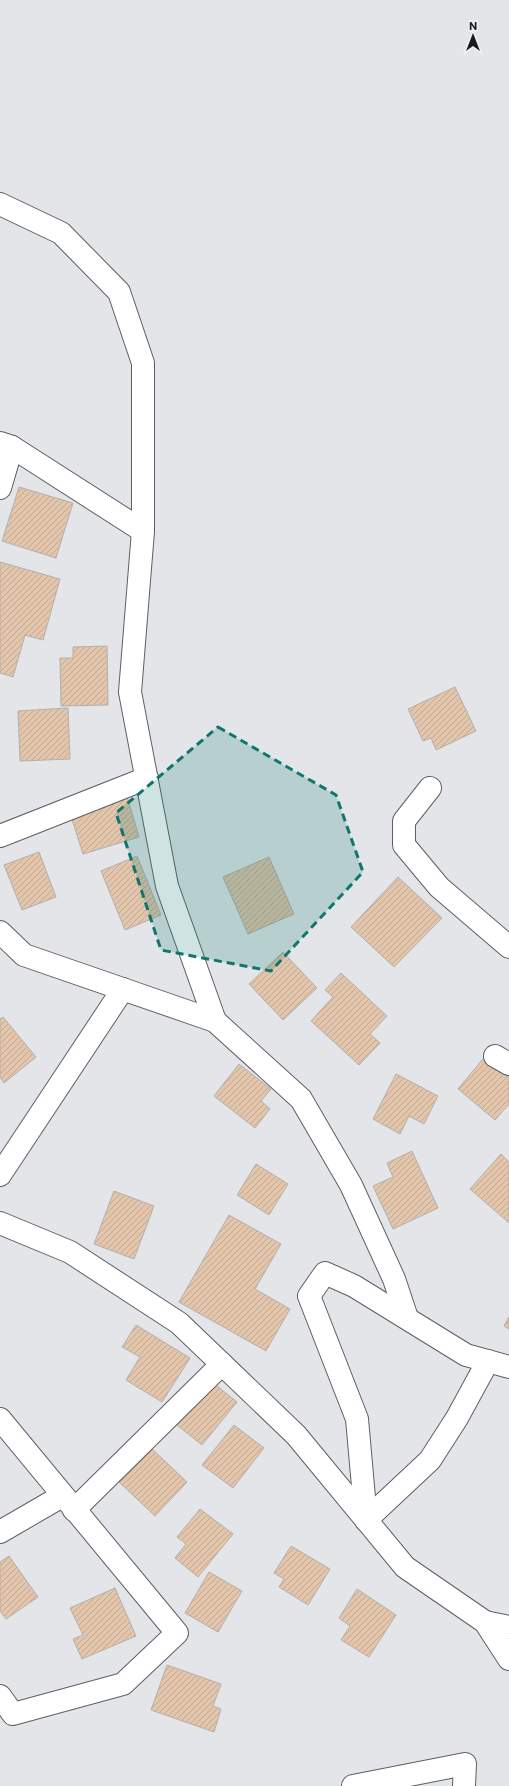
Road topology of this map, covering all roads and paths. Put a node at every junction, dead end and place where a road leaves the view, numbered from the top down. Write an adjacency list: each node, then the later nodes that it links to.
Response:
1 (0, 204): 4 (street)
2 (6, 445): 3 (street); 4 (street)
3 (0, 488)
4 (143, 531): 5 (street)
5 (146, 778): 7 (street); 11 (street)
6 (430, 788): 9 (street)
7 (0, 836)
8 (0, 932): 10 (street)
9 (509, 947)
10 (123, 989): 11 (street); 12 (street)
11 (215, 1021): 14 (street)
12 (0, 1175)
13 (0, 1223): 16 (street)
14 (407, 1318): 15 (street); 20 (street)
15 (488, 1361): 17 (street); 20 (street)
16 (222, 1364): 19 (street); 20 (street)
17 (509, 1367)
18 (0, 1419): 19 (street)
19 (68, 1503): 21 (street); 25 (street)
20 (366, 1520): 22 (street)
21 (0, 1532)
22 (485, 1622): 23 (street); 24 (street)
23 (509, 1627)
24 (509, 1658)
25 (0, 1696)
26 (353, 1786): 27 (street)
27 (464, 1786)

